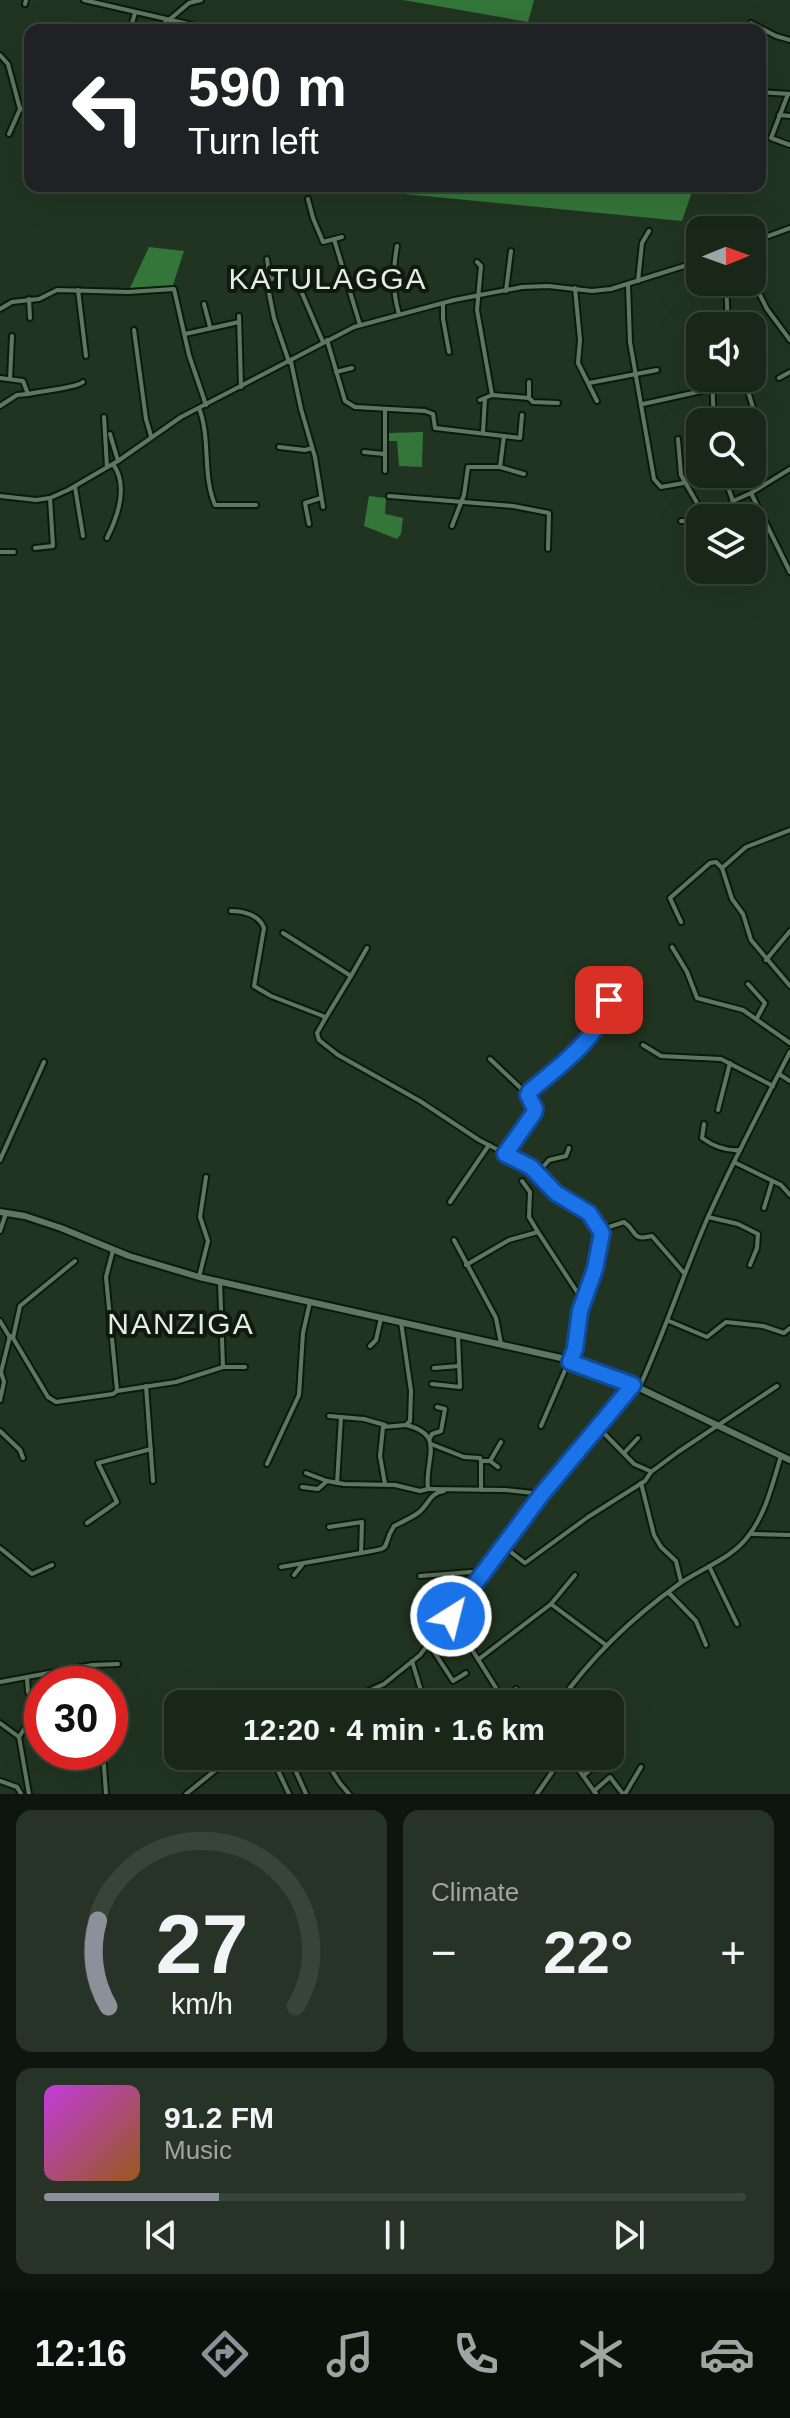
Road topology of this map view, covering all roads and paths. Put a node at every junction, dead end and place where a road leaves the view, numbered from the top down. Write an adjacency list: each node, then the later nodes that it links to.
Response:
1 (84, 0): 3 (street)
2 (201, 0): 5 (street)
3 (95, 1): 4 (street)
4 (135, 13): 5 (street); 7 (street)
5 (168, 20): 6 (street); 8 (street)
6 (177, 22): 9 (street)
7 (132, 24)
8 (166, 24)
9 (186, 24)
10 (766, 31): 11 (street)
11 (790, 40)
12 (0, 55): 15 (street)
13 (766, 92): 14 (street)
14 (789, 94): 17 (street)
15 (20, 109): 16 (street); 19 (street)
16 (24, 109)
17 (779, 115): 18 (street); 20 (street)
18 (790, 116)
19 (9, 134)
20 (790, 145)
21 (308, 199): 26 (street)
22 (790, 228): 25 (street)
23 (649, 231): 33 (street)
24 (342, 237): 26 (street)
25 (766, 237)
26 (334, 239): 46 (street)
27 (397, 246): 44 (street)
28 (511, 251): 37 (street)
29 (267, 259): 32 (street)
30 (477, 262): 38 (street)
31 (686, 266): 33 (street)
32 (270, 280): 52 (street); 55 (street)
33 (638, 281): 34 (street)
34 (628, 285): 35 (street); 60 (street)
35 (575, 288): 37 (street); 66 (street)
36 (78, 290): 40 (street); 49 (street); 54 (street)
37 (506, 291): 38 (street)
38 (479, 296): 41 (street); 70 (street)
39 (760, 296): 51 (street)
40 (29, 299): 43 (street); 45 (street)
41 (443, 303): 44 (street); 53 (street)
42 (204, 304): 47 (street)
43 (0, 309)
44 (399, 315): 46 (street)
45 (30, 318)
46 (360, 325): 52 (street)
47 (210, 327): 49 (street); 67 (street)
48 (134, 330): 83 (street)
49 (185, 334): 76 (street)
50 (12, 336): 63 (street)
51 (790, 340)
52 (325, 341): 55 (street); 58 (street)
53 (449, 352)
54 (86, 356)
55 (290, 362): 67 (street); 87 (street)
56 (352, 368): 58 (street)
57 (657, 370): 60 (street)
58 (336, 372): 78 (street)
59 (790, 372): 62 (street)
60 (637, 376): 66 (street); 74 (street)
61 (0, 378): 63 (street)
62 (779, 378)
63 (10, 379): 69 (street)
64 (83, 382): 69 (street)
65 (529, 382): 71 (street)
66 (589, 383): 72 (street)
67 (241, 387): 76 (street)
68 (697, 392): 74 (street)
69 (28, 394): 75 (street)
70 (492, 395): 71 (street); 81 (street)
71 (529, 398): 73 (street)
72 (597, 401)
73 (558, 403)
74 (643, 404): 96 (street)
75 (0, 406)
76 (206, 406): 77 (street)
77 (199, 408): 83 (street); 108 (street)
78 (385, 410): 81 (street); 89 (street)
79 (522, 415): 84 (street)
80 (104, 417): 91 (street)
81 (483, 432): 84 (street)
82 (110, 434): 90 (street)
83 (151, 436): 90 (street)
84 (504, 436): 92 (street)
85 (678, 439): 96 (street)
86 (279, 447): 87 (street)
87 (312, 448): 103 (street)
88 (364, 452): 89 (street)
89 (384, 454): 94 (street)
90 (116, 462): 91 (street); 115 (street)
91 (107, 467): 97 (street)
92 (500, 467): 95 (street); 105 (street)
93 (790, 469): 99 (street)
94 (385, 471)
95 (524, 474)
96 (684, 483): 106 (street)
97 (75, 487): 102 (street); 114 (street)
98 (728, 488): 104 (street)
99 (751, 493): 104 (street); 120 (street)
100 (0, 496): 102 (street)
101 (389, 496): 105 (street)
102 (50, 498): 116 (street)
103 (321, 498): 109 (street); 112 (street)
104 (733, 501): 107 (street)
105 (462, 503): 113 (street); 117 (street)
106 (699, 504)
107 (730, 504)
108 (256, 505)
109 (323, 507)
110 (681, 521): 111 (street)
111 (686, 521)
112 (309, 524)
113 (452, 526)
114 (83, 536)
115 (107, 538)
116 (35, 548)
117 (548, 549)
118 (0, 552): 119 (street)
119 (14, 552)
120 (790, 572)
121 (790, 830): 122 (street)
122 (722, 868): 124 (street); 129 (street)
123 (231, 911): 135 (street)
124 (681, 922)
125 (790, 931): 129 (street)
126 (283, 933): 130 (street)
127 (672, 947): 134 (street)
128 (367, 948): 130 (street)
129 (766, 960): 132 (street)
130 (351, 976): 135 (street)
131 (748, 984): 134 (street)
132 (790, 986)
133 (608, 993): 145 (street)
134 (757, 1018): 136 (street)
135 (325, 1019): 148 (street)
136 (790, 1043)
137 (643, 1045): 141 (street)
138 (789, 1056): 142 (street)
139 (490, 1059): 145 (street)
140 (44, 1062): 152 (street)
141 (730, 1063): 144 (street); 146 (street)
142 (779, 1074): 143 (street); 144 (street)
143 (790, 1081)
144 (773, 1086): 150 (street)
145 (528, 1095): 151 (street)
146 (718, 1110)
147 (704, 1124): 150 (street)
148 (489, 1145): 151 (street); 159 (street)
149 (569, 1148): 154 (street)
150 (740, 1150): 153 (street)
151 (505, 1154): 154 (street)
152 (0, 1160)
153 (734, 1162): 157 (street); 162 (street)
154 (538, 1173): 163 (street)
155 (206, 1177): 172 (street)
156 (522, 1181): 165 (street)
157 (772, 1182): 158 (street); 160 (street)
158 (790, 1195)
159 (450, 1202)
160 (764, 1208)
161 (3, 1213): 164 (street); 167 (street)
162 (708, 1217): 170 (street); 171 (street)
163 (600, 1230): 171 (street); 174 (street)
164 (0, 1231)
165 (538, 1232): 169 (street); 174 (street)
166 (454, 1240): 169 (street)
167 (113, 1250): 172 (street); 194 (street)
168 (75, 1261): 182 (street)
169 (466, 1265): 183 (street)
170 (750, 1265)
171 (684, 1273): 178 (street)
172 (199, 1277): 173 (street)
173 (220, 1281): 175 (street); 187 (street)
174 (583, 1301): 185 (street)
175 (310, 1302): 176 (street); 215 (street)
176 (381, 1318): 179 (street); 184 (street)
177 (0, 1321): 182 (street)
178 (669, 1321): 180 (street); 192 (street)
179 (401, 1322): 181 (street); 200 (street)
180 (790, 1328)
181 (459, 1334): 183 (street); 186 (street)
182 (12, 1337): 194 (street); 195 (street)
183 (501, 1344): 185 (street)
184 (370, 1346)
185 (569, 1362): 192 (street); 202 (street)
186 (459, 1366): 189 (street); 190 (street)
187 (223, 1367): 188 (street); 191 (street)
188 (245, 1367)
189 (434, 1368)
190 (432, 1384)
191 (146, 1386): 194 (street); 208 (street)
192 (636, 1386): 201 (street); 203 (street)
193 (777, 1386): 201 (street)
194 (117, 1391)
195 (0, 1400)
196 (437, 1407): 206 (street)
197 (329, 1416): 198 (street)
198 (341, 1417): 199 (street); 221 (street)
199 (385, 1425): 200 (street); 223 (street)
200 (410, 1425): 206 (street)
201 (720, 1425): 210 (street); 217 (street)
202 (541, 1426)
203 (598, 1427): 209 (street); 228 (street)
204 (0, 1431): 211 (street)
205 (638, 1438): 209 (street)
206 (430, 1441): 213 (street); 225 (street)
207 (501, 1442): 214 (street)
208 (151, 1449): 219 (street); 229 (street)
209 (624, 1453): 217 (street)
210 (781, 1456): 212 (street); 231 (street)
211 (23, 1458)
212 (790, 1460)
213 (481, 1461): 214 (street); 226 (street)
214 (490, 1461): 216 (street)
215 (267, 1464)
216 (498, 1467)
217 (651, 1472): 222 (street)
218 (306, 1473): 220 (street)
219 (153, 1481)
220 (327, 1481): 221 (street); 224 (street)
221 (337, 1483): 223 (street)
222 (641, 1483): 233 (street); 244 (street)
223 (385, 1484): 225 (street)
224 (302, 1487)
225 (428, 1489): 227 (street)
226 (481, 1490): 227 (street); 228 (street)
227 (444, 1491): 235 (street)
228 (542, 1494): 233 (street)
229 (87, 1523)
230 (329, 1527): 235 (street)
231 (751, 1534): 232 (street); 238 (street)
232 (790, 1535)
233 (503, 1546): 240 (street)
234 (0, 1548): 237 (street)
235 (361, 1553): 236 (street)
236 (304, 1563): 239 (street); 241 (street)
237 (52, 1565)
238 (709, 1566): 244 (street); 248 (street)
239 (281, 1567)
240 (484, 1571): 243 (street); 247 (street)
241 (294, 1575)
242 (575, 1575): 246 (street)
243 (420, 1576)
244 (681, 1583): 245 (street)
245 (669, 1593): 250 (street); 251 (street)
246 (551, 1604): 250 (street); 252 (street)
247 (451, 1616): 249 (street); 252 (street)
248 (737, 1624)
249 (429, 1644): 253 (street); 256 (street)
250 (606, 1645): 262 (street)
251 (706, 1645)
252 (479, 1659): 261 (street)
253 (412, 1661): 259 (street); 260 (street)
254 (118, 1664): 255 (street)
255 (87, 1666)
256 (466, 1673)
257 (24, 1678): 258 (street)
258 (0, 1682)
259 (371, 1690)
260 (421, 1690)
261 (498, 1690)
262 (568, 1690)
263 (0, 1723): 265 (street)
264 (24, 1730): 265 (street)
265 (19, 1737): 280 (street)
266 (641, 1767): 287 (street)
267 (104, 1770): 281 (street)
268 (217, 1770): 277 (street)
269 (278, 1770): 283 (street)
270 (293, 1770): 284 (street)
271 (333, 1770): 285 (street)
272 (555, 1770): 286 (street)
273 (578, 1770): 275 (street)
274 (590, 1770): 275 (street)
275 (583, 1776): 278 (street)
276 (0, 1781): 279 (street)
277 (193, 1792): 282 (street)
278 (595, 1793): 287 (street)
279 (21, 1794)
280 (29, 1794)
281 (106, 1794)
282 (186, 1794)
283 (289, 1794)
284 (306, 1794)
285 (349, 1794)
286 (537, 1794)
287 (624, 1794)

